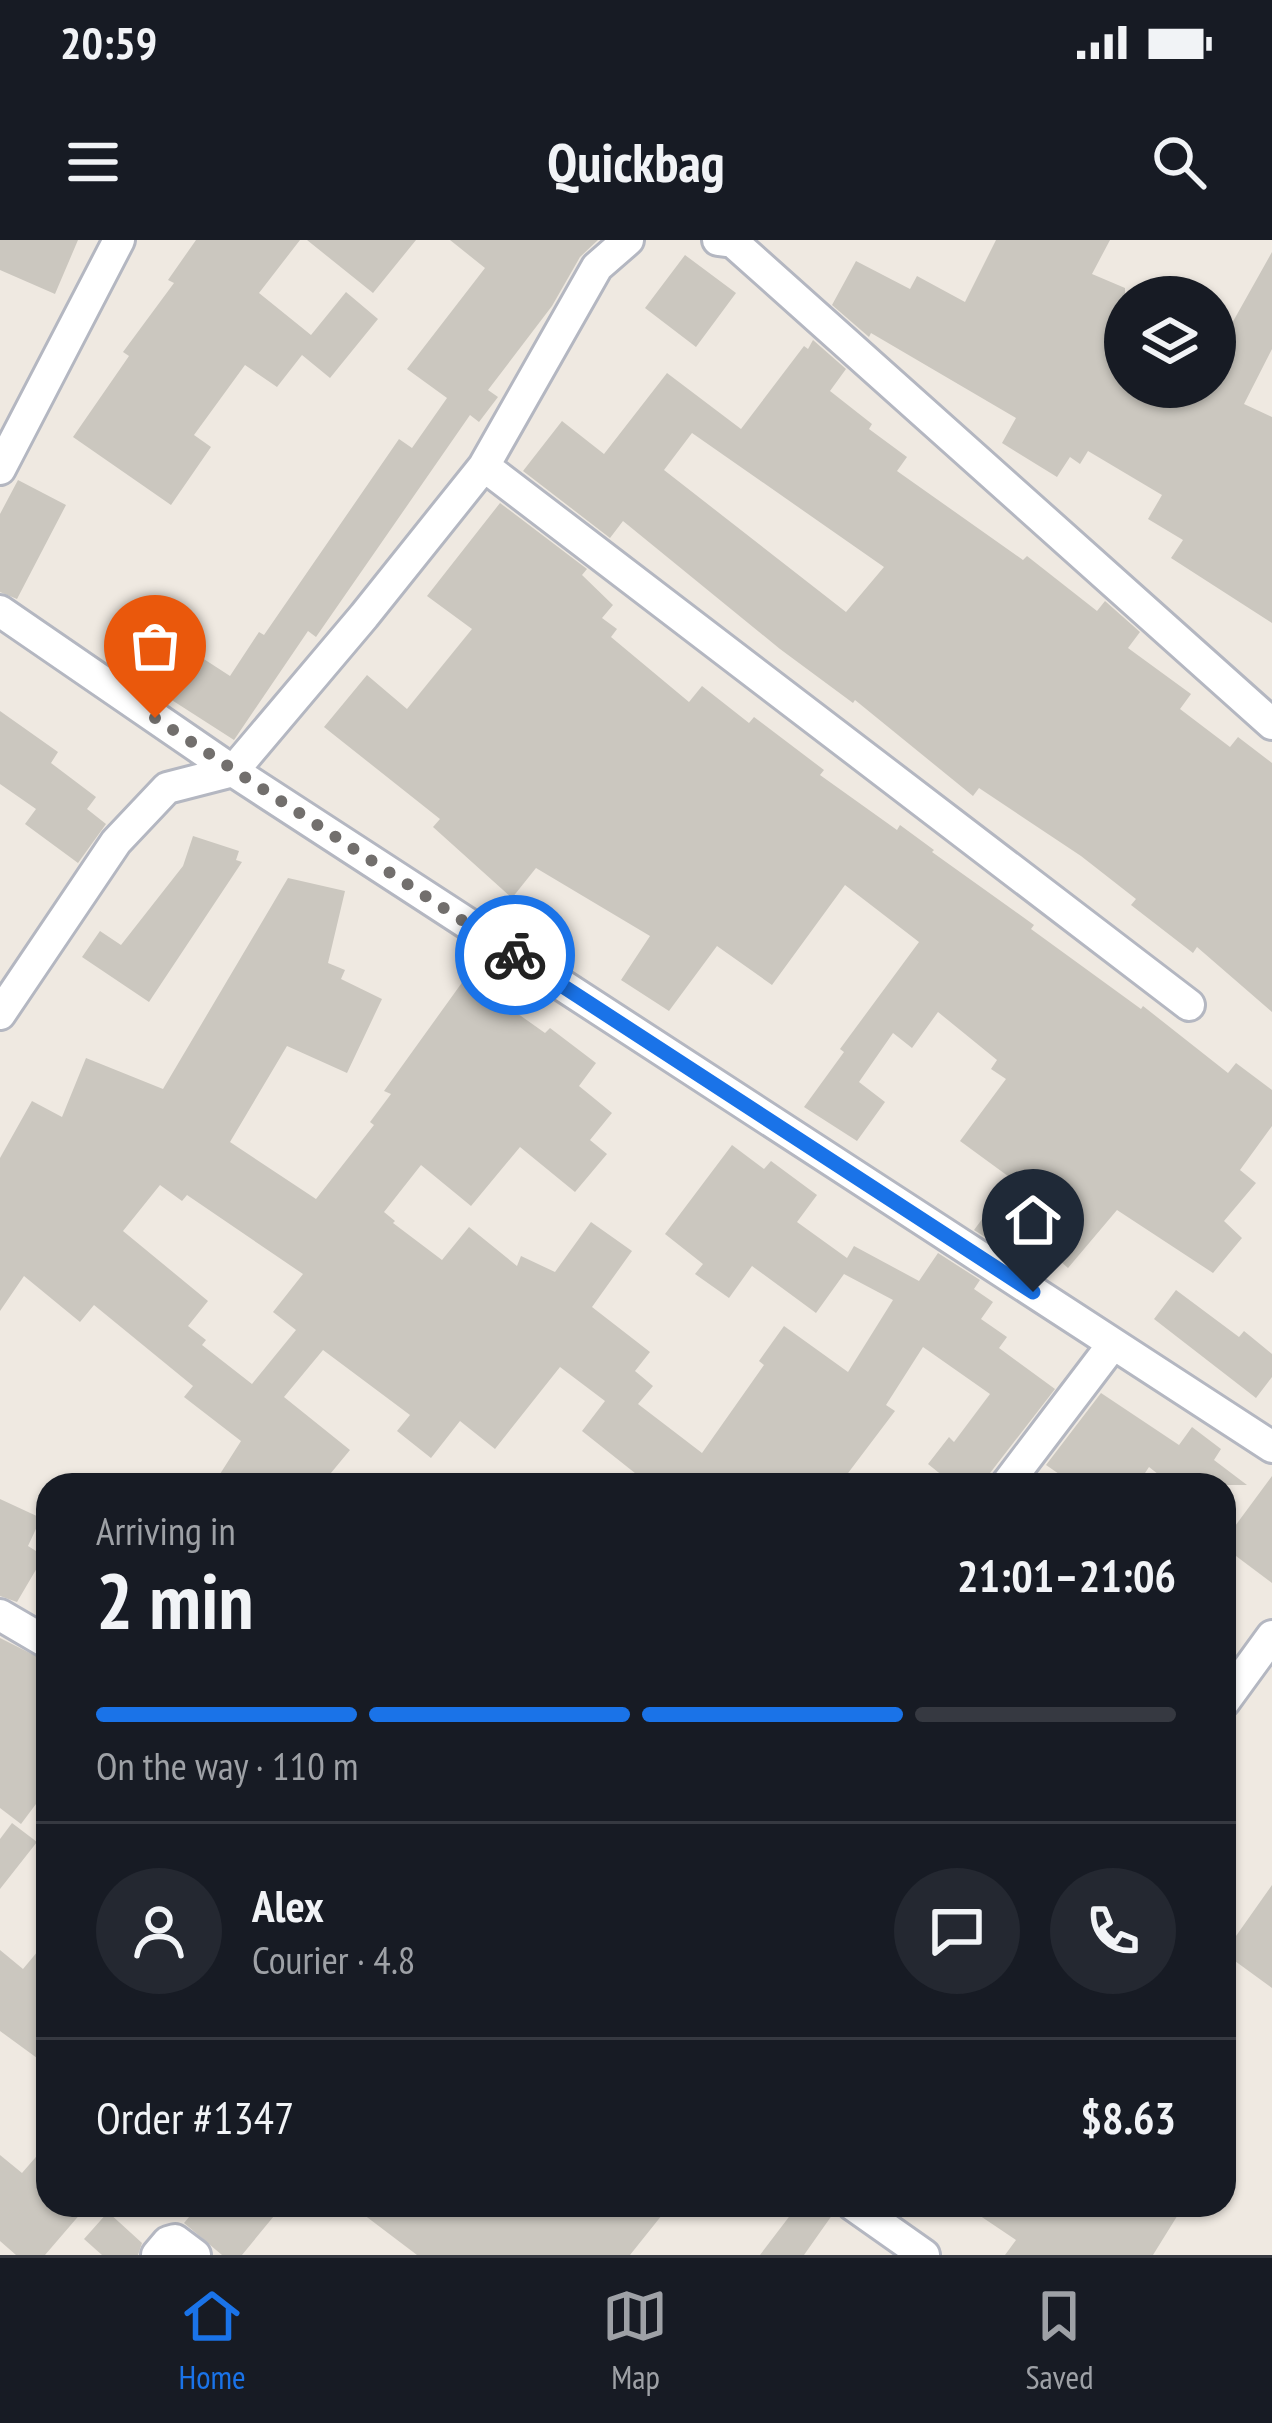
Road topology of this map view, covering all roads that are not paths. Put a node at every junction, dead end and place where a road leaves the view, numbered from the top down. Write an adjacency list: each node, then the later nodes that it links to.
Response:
1 (119, 240): 5 (street)
2 (628, 240): 4 (street)
3 (729, 241): 7 (street)
4 (484, 466): 8 (street); 9 (street)
5 (0, 470)
6 (0, 611): 8 (street)
7 (1272, 724)
8 (233, 771): 10 (street); 11 (street)
9 (1189, 1005)
10 (0, 1014)
11 (1113, 1344): 12 (street); 13 (street)
12 (1272, 1448)
13 (1015, 1473)
14 (0, 1616): 15 (street)
15 (36, 1636)
16 (1272, 1636): 17 (street)
17 (1236, 1686)
18 (870, 2217): 21 (street)
19 (157, 2255): 20 (street)
20 (195, 2255)
21 (924, 2255)

